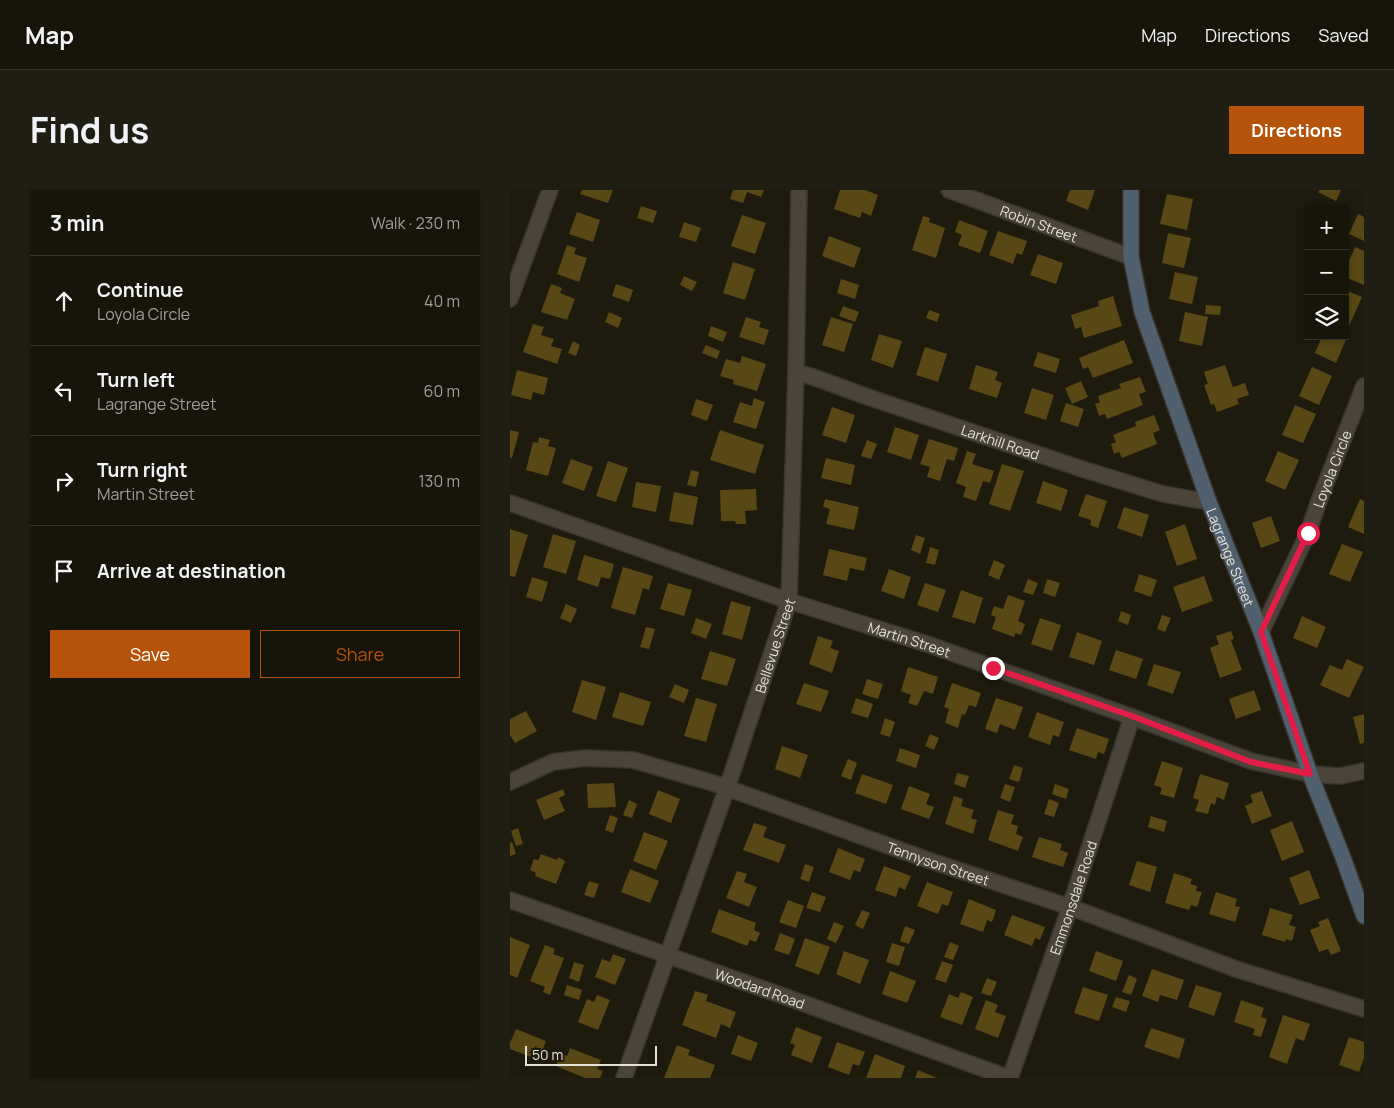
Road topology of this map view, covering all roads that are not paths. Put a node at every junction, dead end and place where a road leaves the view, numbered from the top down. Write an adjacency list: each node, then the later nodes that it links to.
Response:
1 (550, 190): 6 (street)
2 (799, 190): 7 (street, Bellevue Street)
3 (949, 190): 5 (street, Robin Street)
4 (1130, 190): 5 (main road, Lagrange Street)
5 (1130, 256): 9 (main road, Lagrange Street)
6 (510, 299)
7 (796, 372): 9 (street, Larkhill Road); 11 (street, Bellevue Street)
8 (1364, 386): 12 (street, Loyola Circle)
9 (1209, 502): 12 (main road, Lagrange Street)
10 (510, 503): 11 (street, Martin Street)
11 (789, 601): 13 (street, Martin Street); 17 (street, Bellevue Street)
12 (1261, 632): 15 (main road, Lagrange Street)
13 (1132, 716): 15 (street, Martin Street); 19 (street, Emmonsdale Road)
14 (1364, 770): 15 (street, Martin Street)
15 (1310, 774): 20 (main road, Lagrange Street)
16 (510, 782): 17 (street, Tennyson Street)
17 (727, 788): 19 (street, Tennyson Street); 21 (street, Bellevue Street)
18 (510, 900): 21 (street, Woodard Road)
19 (1070, 907): 22 (street, Tennyson Street); 24 (street, Emmonsdale Road)
20 (1364, 916)
21 (667, 955): 23 (street, Bellevue Street); 24 (street, Woodard Road)
22 (1364, 1008)
23 (624, 1078)
24 (1010, 1078)

